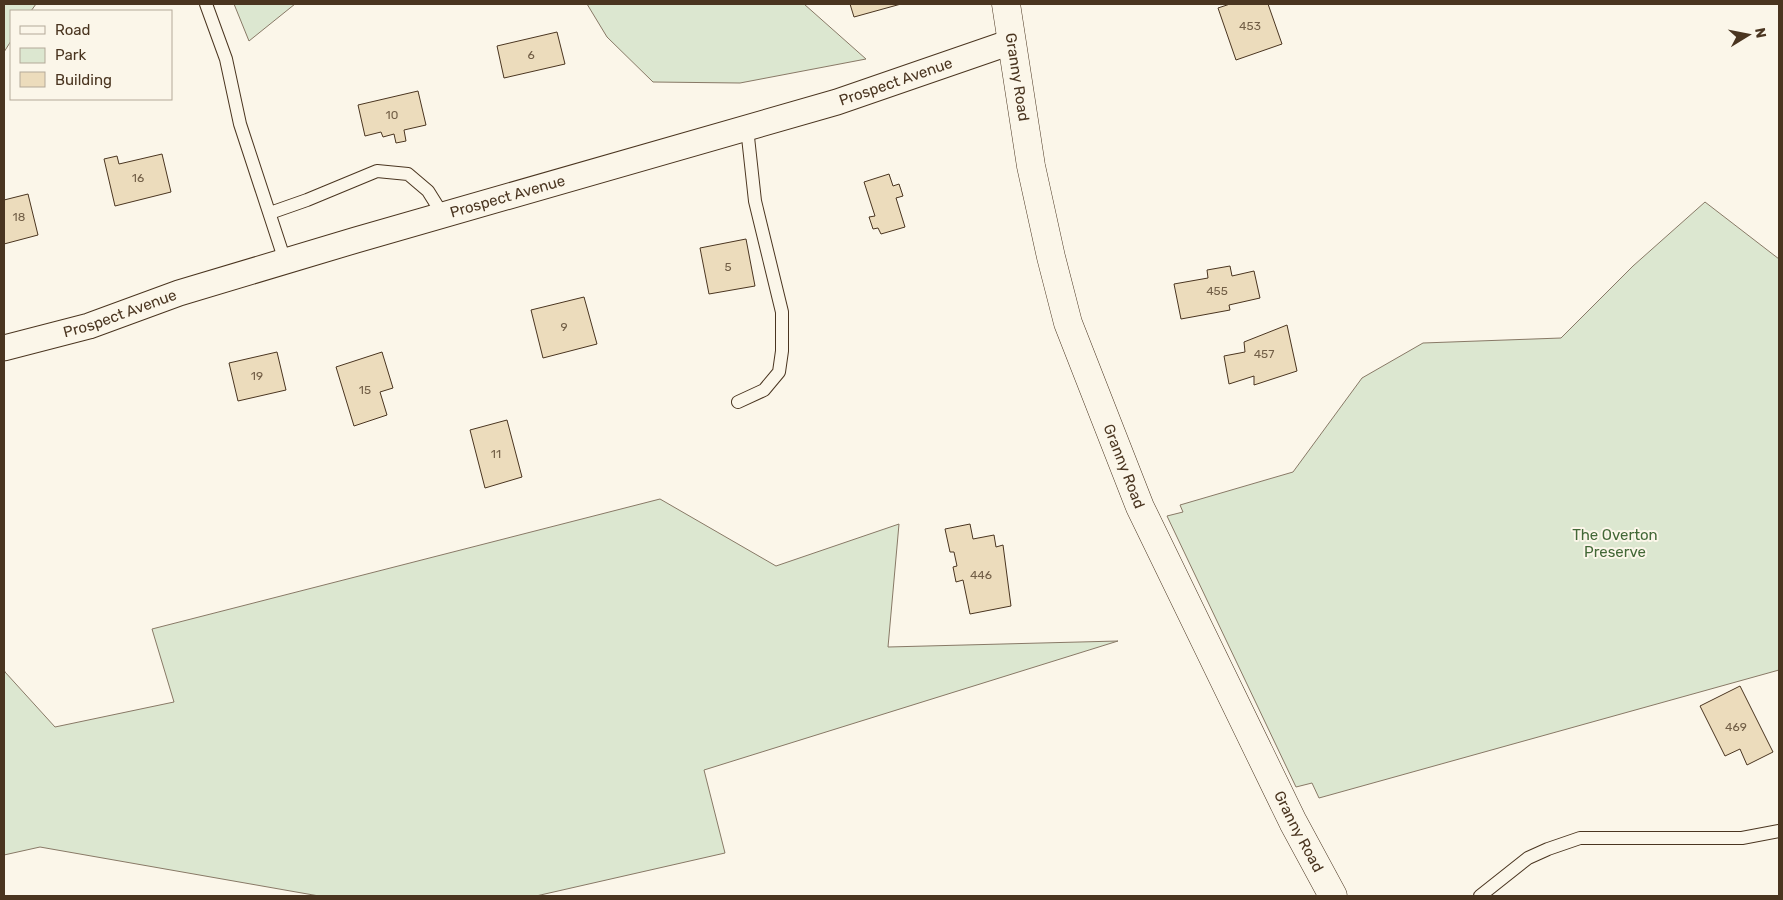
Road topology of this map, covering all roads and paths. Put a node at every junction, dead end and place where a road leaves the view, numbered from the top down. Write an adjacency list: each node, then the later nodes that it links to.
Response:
1 (206, 4): 5 (lane)
2 (1006, 4): 3 (street, Granny Road)
3 (1011, 42): 4 (street, Prospect Avenue); 11 (street, Granny Road)
4 (747, 128): 6 (street, Prospect Avenue); 9 (lane)
5 (270, 213): 6 (lane); 7 (lane)
6 (443, 215): 7 (street, Prospect Avenue)
7 (285, 261): 8 (street, Prospect Avenue)
8 (4, 348)
9 (738, 402)
10 (1779, 831): 12 (lane)
11 (1333, 896)
12 (1480, 896)

